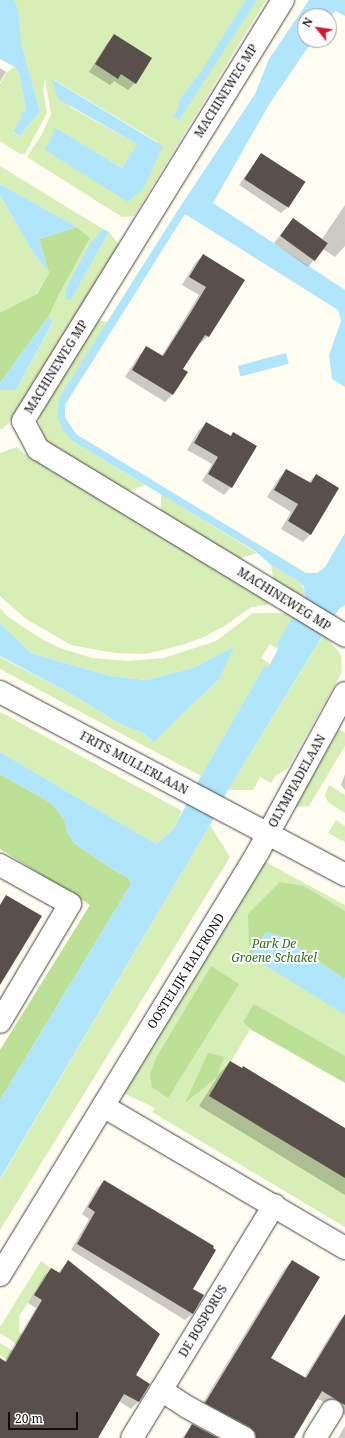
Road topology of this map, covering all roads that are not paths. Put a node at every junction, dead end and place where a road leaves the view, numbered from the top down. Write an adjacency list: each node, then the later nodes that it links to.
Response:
1 (283, 0): 2 (street, MACHINEWEG MP)
2 (337, 631)
3 (0, 692): 5 (street, FRITS MULLERLAAN)
4 (345, 693): 5 (street, OLYMPIADELAAN)
5 (268, 835): 7 (street, OLYMPIADELAAN); 9 (street, OOSTELIJK HALFROND)
6 (0, 865): 8 (street)
7 (345, 876)
8 (0, 1022)
9 (103, 1106): 10 (street); 12 (street, OOSTELIJK HALFROND)
10 (274, 1205): 11 (street); 13 (street, DE BOSPORUS)
11 (345, 1248)
12 (0, 1275)
13 (161, 1390): 15 (street, DE BOSPORUS); 16 (street)
14 (332, 1411): 17 (street)
15 (132, 1438)
16 (244, 1438)
17 (315, 1438)

